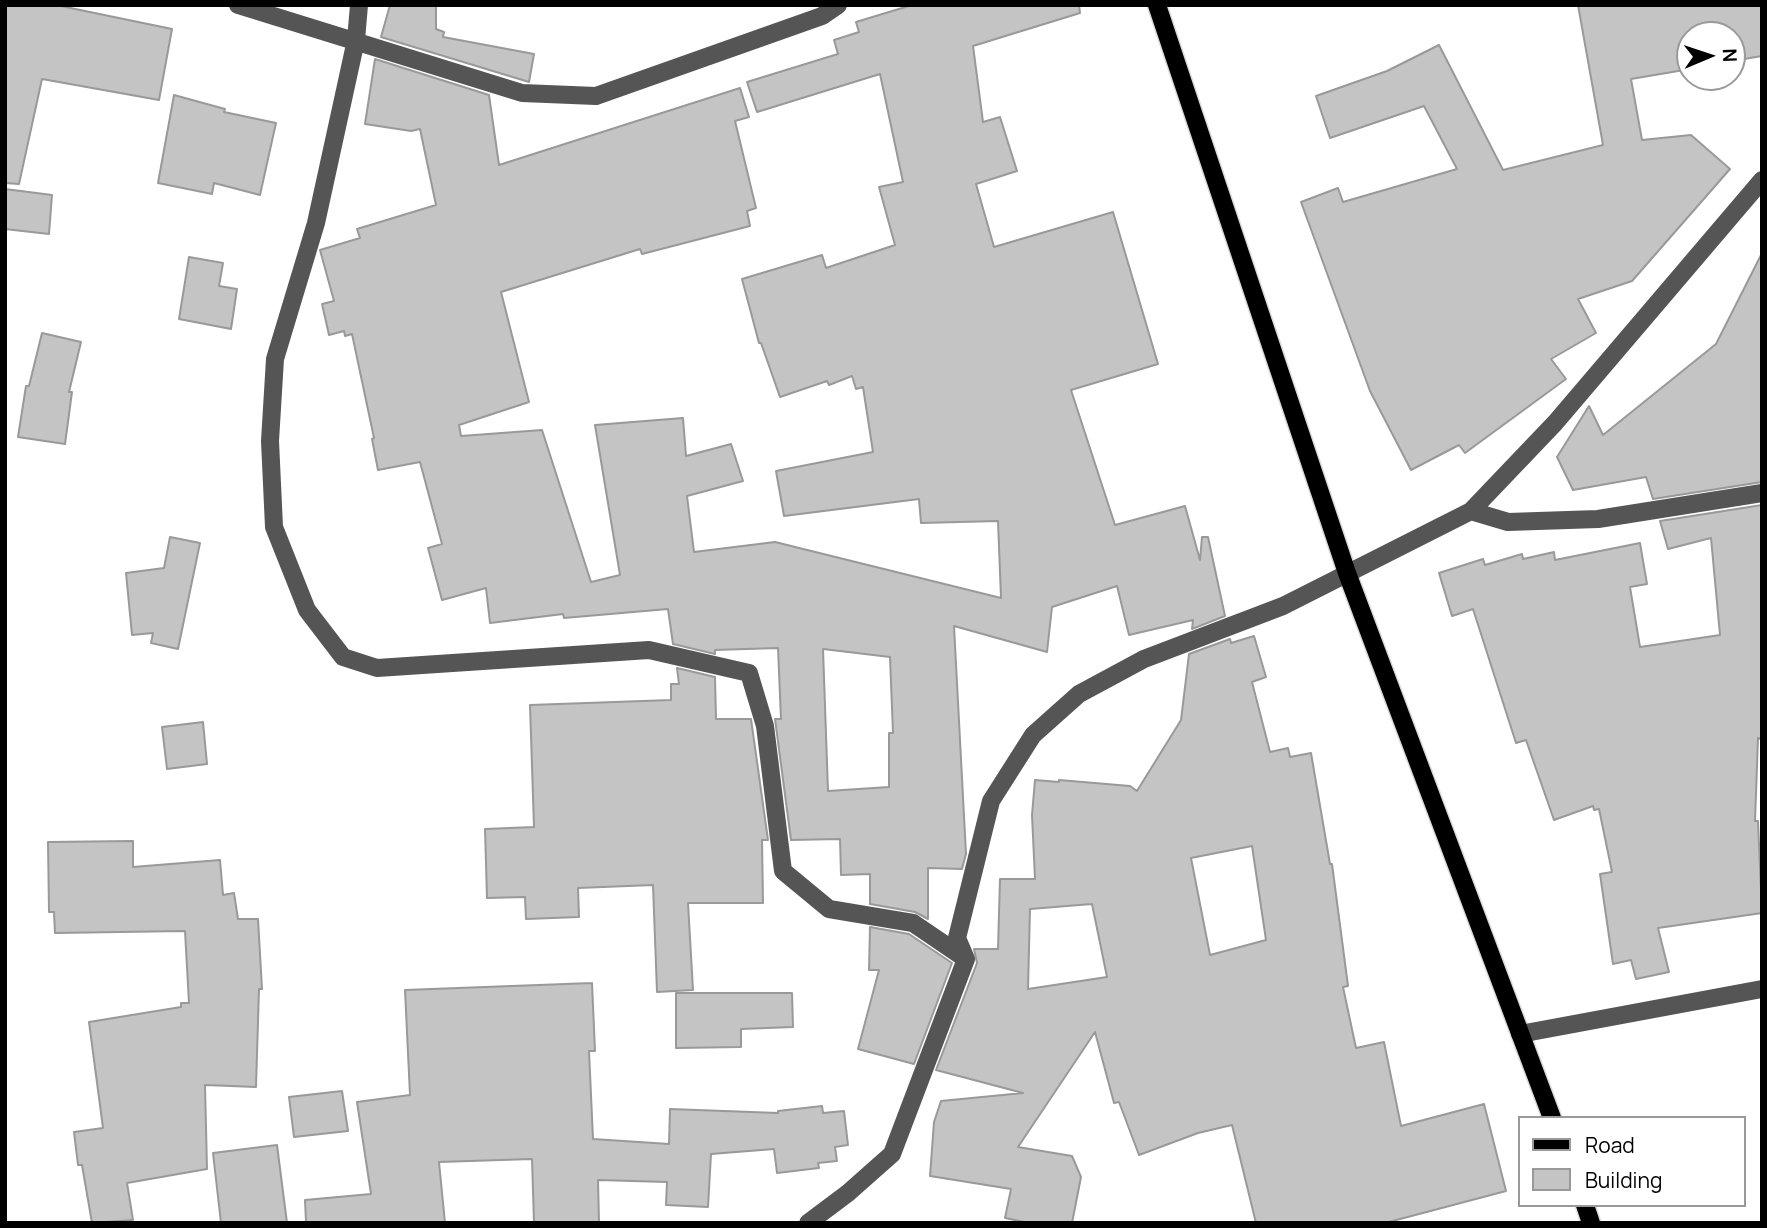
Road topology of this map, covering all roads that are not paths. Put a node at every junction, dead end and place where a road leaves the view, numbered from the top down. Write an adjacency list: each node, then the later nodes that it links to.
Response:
1 (238, 5): 5 (street)
2 (359, 5): 5 (street)
3 (838, 5): 5 (street)
4 (1157, 5): 9 (main road)
5 (356, 40): 10 (street)
6 (1762, 180): 8 (street)
7 (1762, 493): 8 (street)
8 (1471, 511): 9 (street)
9 (1347, 573): 10 (street); 12 (main road)
10 (966, 959): 14 (street)
11 (1762, 989): 12 (street)
12 (1520, 1034): 13 (main road)
13 (1551, 1116)
14 (808, 1223)

